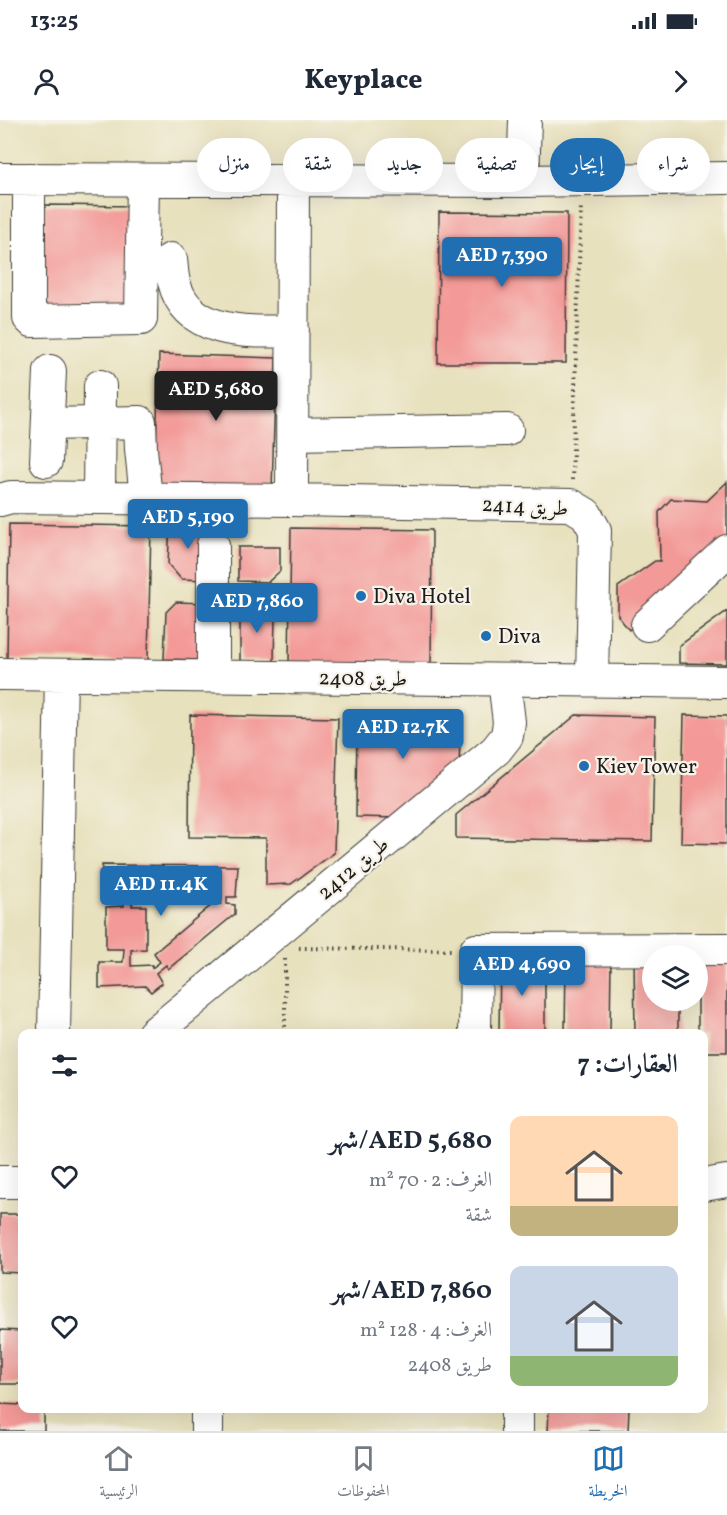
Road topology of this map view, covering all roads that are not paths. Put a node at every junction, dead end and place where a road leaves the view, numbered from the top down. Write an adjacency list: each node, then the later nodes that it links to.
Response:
1 (525, 120): 2 (street)
2 (524, 138)
3 (727, 178): 9 (street)
4 (15, 179): 5 (street); 5 (street)
5 (143, 180): 6 (street)
6 (283, 180)
7 (353, 181): 8 (street)
8 (455, 181)
9 (538, 181)
10 (293, 192): 12 (street)
11 (171, 259): 12 (street)
12 (293, 332): 18 (street)
13 (50, 370): 16 (street)
14 (100, 387): 15 (street)
15 (101, 423): 16 (street); 20 (street); 21 (street)
16 (49, 424): 19 (street)
17 (507, 430): 18 (street)
18 (293, 434): 23 (street)
19 (46, 460)
20 (99, 497): 21 (street, طريق 2414); 22 (street, طريق 2414)
21 (146, 498): 23 (street, طريق 2414)
22 (0, 500)
23 (292, 500): 31 (street, طريق 2414)
24 (213, 545): 29 (street)
25 (727, 551): 26 (street)
26 (647, 625)
27 (0, 674): 28 (street, طريق 2408)
28 (60, 675): 29 (street, طريق 2408); 34 (street)
29 (213, 676): 30 (street, طريق 2408)
30 (504, 680): 31 (street, طريق 2408); 35 (street, طريق 2412)
31 (592, 680): 32 (street, طريق 2408)
32 (727, 682)
33 (727, 949): 36 (street)
34 (54, 1029)
35 (159, 1029)
36 (475, 1029)
37 (727, 1181): 40 (street)
38 (0, 1182): 39 (street)
39 (18, 1182)
40 (708, 1184)
41 (708, 1199): 42 (street)
42 (727, 1203)
43 (207, 1413): 45 (street)
44 (517, 1413): 46 (street)
45 (207, 1431)
46 (517, 1431)

